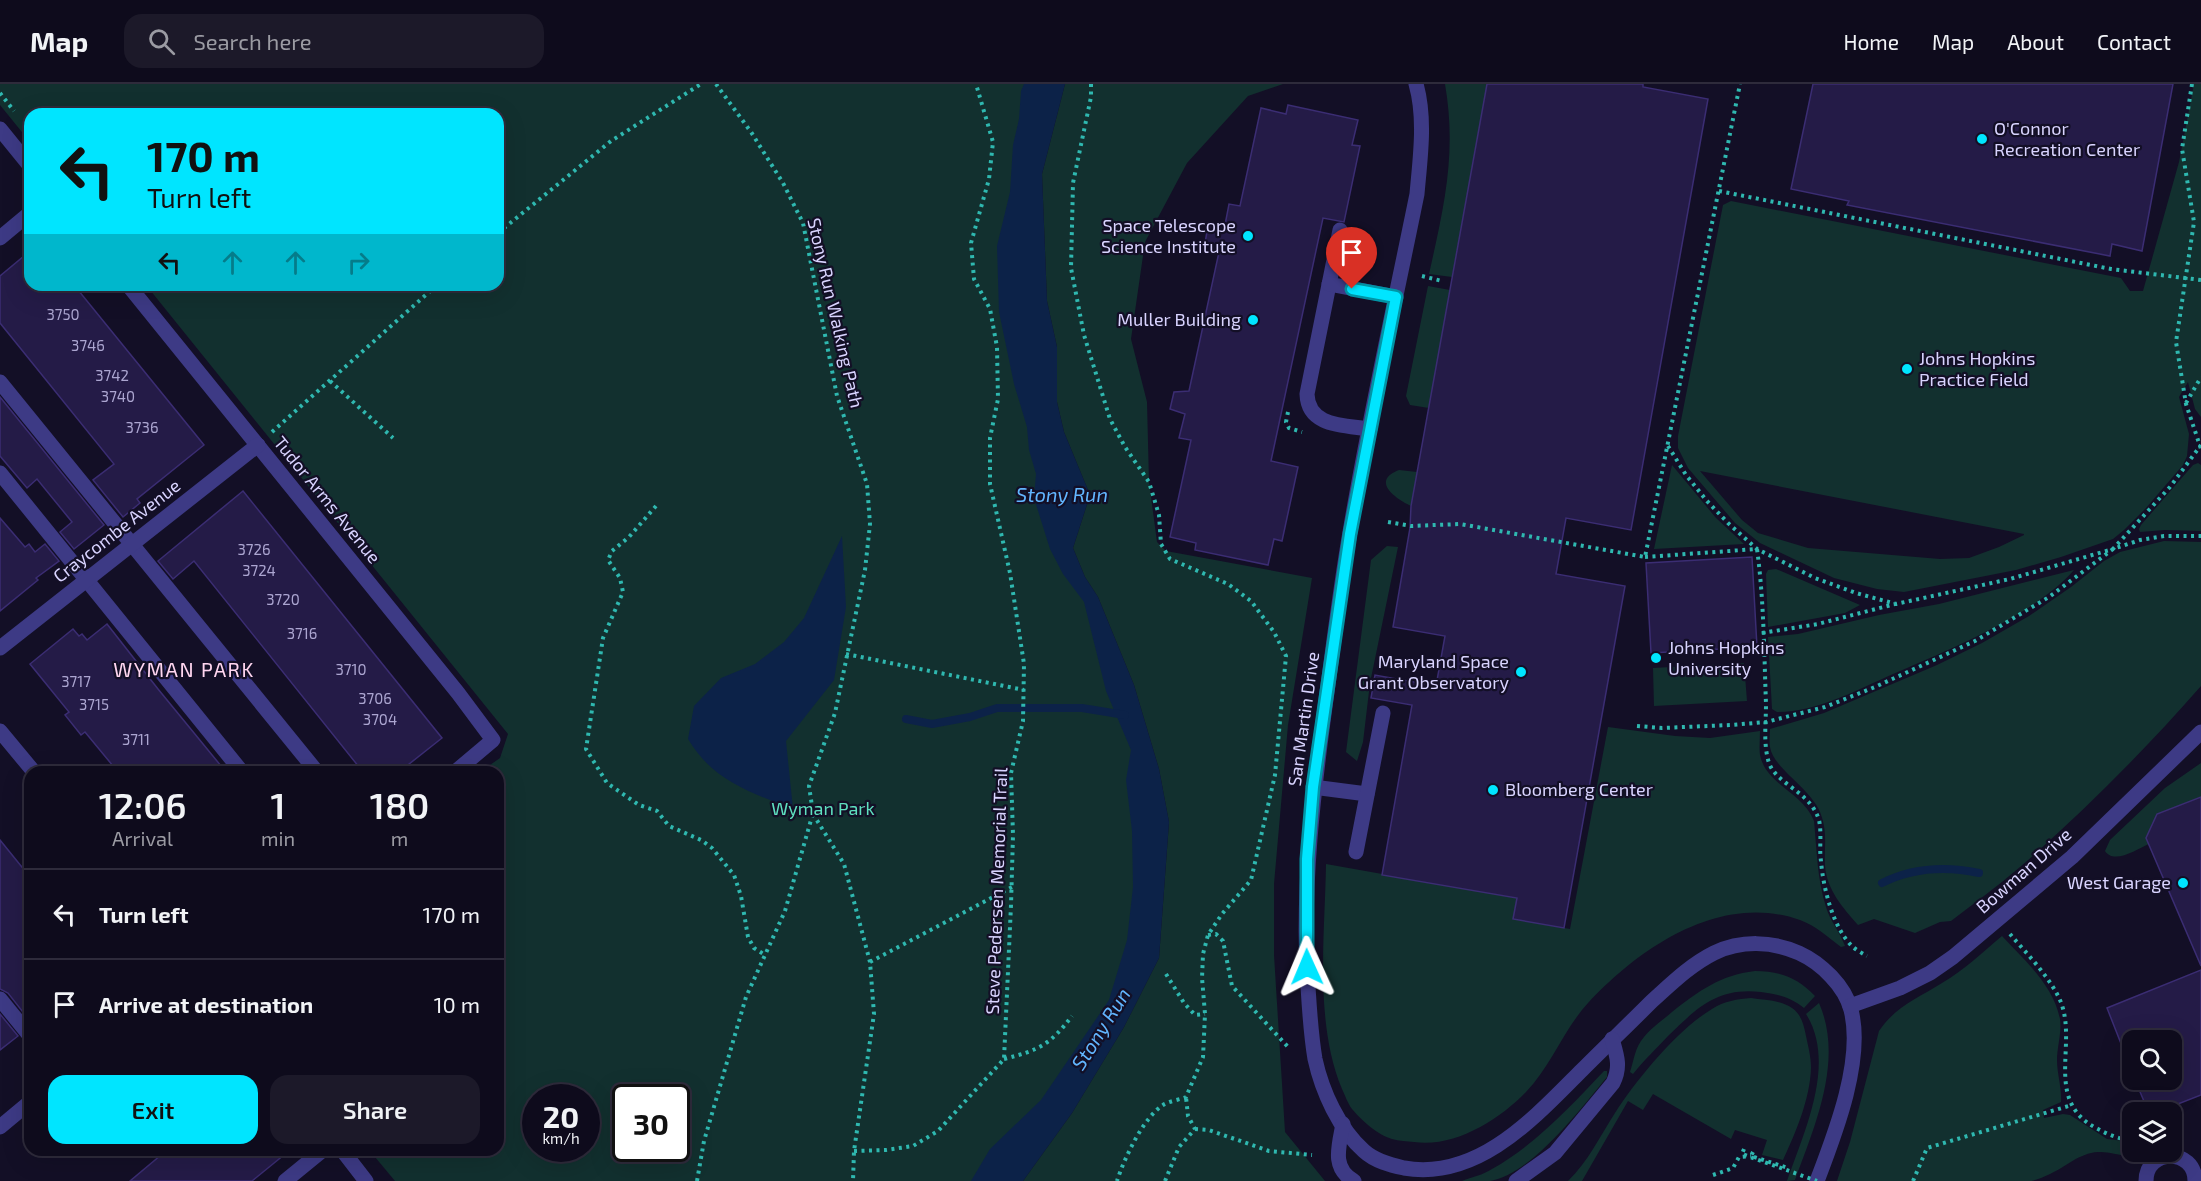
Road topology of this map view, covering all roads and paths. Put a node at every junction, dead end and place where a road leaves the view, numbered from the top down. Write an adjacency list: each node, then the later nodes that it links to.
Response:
1 (701, 84): 12 (path)
2 (716, 84): 46 (path, Stony Run Walking Path)
3 (976, 84): 47 (path, Steve Pedersen Memorial Trail)
4 (1090, 84): 62 (path)
5 (1416, 84): 24 (street, San Martin Drive)
6 (1740, 84): 10 (path)
7 (2192, 84): 13 (path)
8 (0, 129): 9 (street)
9 (24, 159)
10 (1719, 191): 18 (path); 32 (path)
11 (24, 218): 16 (street)
12 (504, 228)
13 (2193, 229): 15 (path); 18 (path)
14 (1340, 230): 21 (street)
15 (2201, 231)
16 (0, 238)
17 (1422, 276): 20 (path)
18 (2185, 277): 19 (path); 28 (path)
19 (2201, 280)
20 (1443, 281)
21 (1329, 284): 24 (street); 29 (street)
22 (133, 291): 31 (street, Tudor Arms Avenue)
23 (430, 291): 26 (path)
24 (1396, 297): 29 (street, San Martin Drive)
25 (2201, 378): 28 (path)
26 (330, 381): 30 (path); 31 (path)
27 (0, 382): 38 (street)
28 (2186, 404): 33 (path)
29 (1370, 429): 57 (street, San Martin Drive)
30 (393, 438)
31 (258, 444): 38 (street, Craycombe Avenue); 56 (street, Tudor Arms Avenue)
32 (1668, 446): 39 (path); 41 (path)
33 (2201, 447): 40 (path)
34 (0, 473): 42 (street)
35 (656, 506): 64 (path)
36 (1388, 522): 41 (path)
37 (2201, 536): 40 (path)
38 (131, 544): 42 (street, Craycombe Avenue); 55 (street)
39 (1757, 549): 41 (path); 43 (path); 44 (path)
40 (2113, 549): 43 (path); 49 (path)
41 (1644, 557)
42 (85, 581): 45 (street, Craycombe Avenue); 54 (street)
43 (1896, 604): 44 (path)
44 (1762, 633): 49 (path)
45 (0, 648)
46 (846, 654): 47 (path); 59 (path, Stony Run Walking Path)
47 (1024, 690): 61 (path, Steve Pedersen Memorial Trail)
48 (1383, 713): 58 (street)
49 (1766, 722): 50 (path); 65 (path)
50 (1637, 726)
51 (0, 731): 53 (street)
52 (2201, 732): 69 (street, Bowman Drive)
53 (29, 766)
54 (237, 766)
55 (312, 766)
56 (462, 766)
57 (1313, 787): 58 (street); 79 (street, San Martin Drive)
58 (1367, 794): 60 (street)
59 (813, 813): 64 (path, Stony Run Walking Path); 66 (path, Stony Run Walking Path)
60 (1356, 852)
61 (1012, 887): 66 (path); 75 (path, Steve Pedersen Memorial Trail)
62 (1208, 934): 70 (path); 74 (path)
63 (2014, 939): 77 (path)
64 (765, 955): 92 (path, Stony Run Walking Path)
65 (1867, 956)
66 (870, 962): 84 (path, Stony Run Walking Path)
67 (1166, 974): 70 (path)
68 (0, 999): 72 (street)
69 (1850, 1006): 73 (street, San Martin Drive); 98 (street, San Martin Drive)
70 (1205, 1014): 76 (path)
71 (1072, 1016): 75 (path)
72 (24, 1029)
73 (1612, 1039): 79 (street, San Martin Drive); 97 (street)
74 (1288, 1047)
75 (1004, 1059): 84 (path)
76 (1186, 1097): 81 (path); 94 (path)
77 (2072, 1105): 82 (path); 99 (path)
78 (24, 1107): 80 (street)
79 (1343, 1124): 96 (street)
80 (0, 1127)
81 (1195, 1129): 85 (path); 95 (path)
82 (2122, 1139)
83 (1744, 1149): 98 (path, bridge)
84 (854, 1151): 93 (path, Stony Run Walking Path)
85 (1312, 1155)
86 (316, 1156): 90 (street)
87 (347, 1156): 91 (street)
88 (1788, 1168): 89 (path)
89 (1713, 1175)
90 (285, 1181)
91 (366, 1181)
92 (697, 1181)
93 (853, 1181)
94 (1117, 1181)
95 (1165, 1181)
96 (1354, 1181)
97 (1516, 1181)
98 (1817, 1181)
99 (1913, 1181)
100 (2146, 1181): 101 (street)
101 (2195, 1181)

